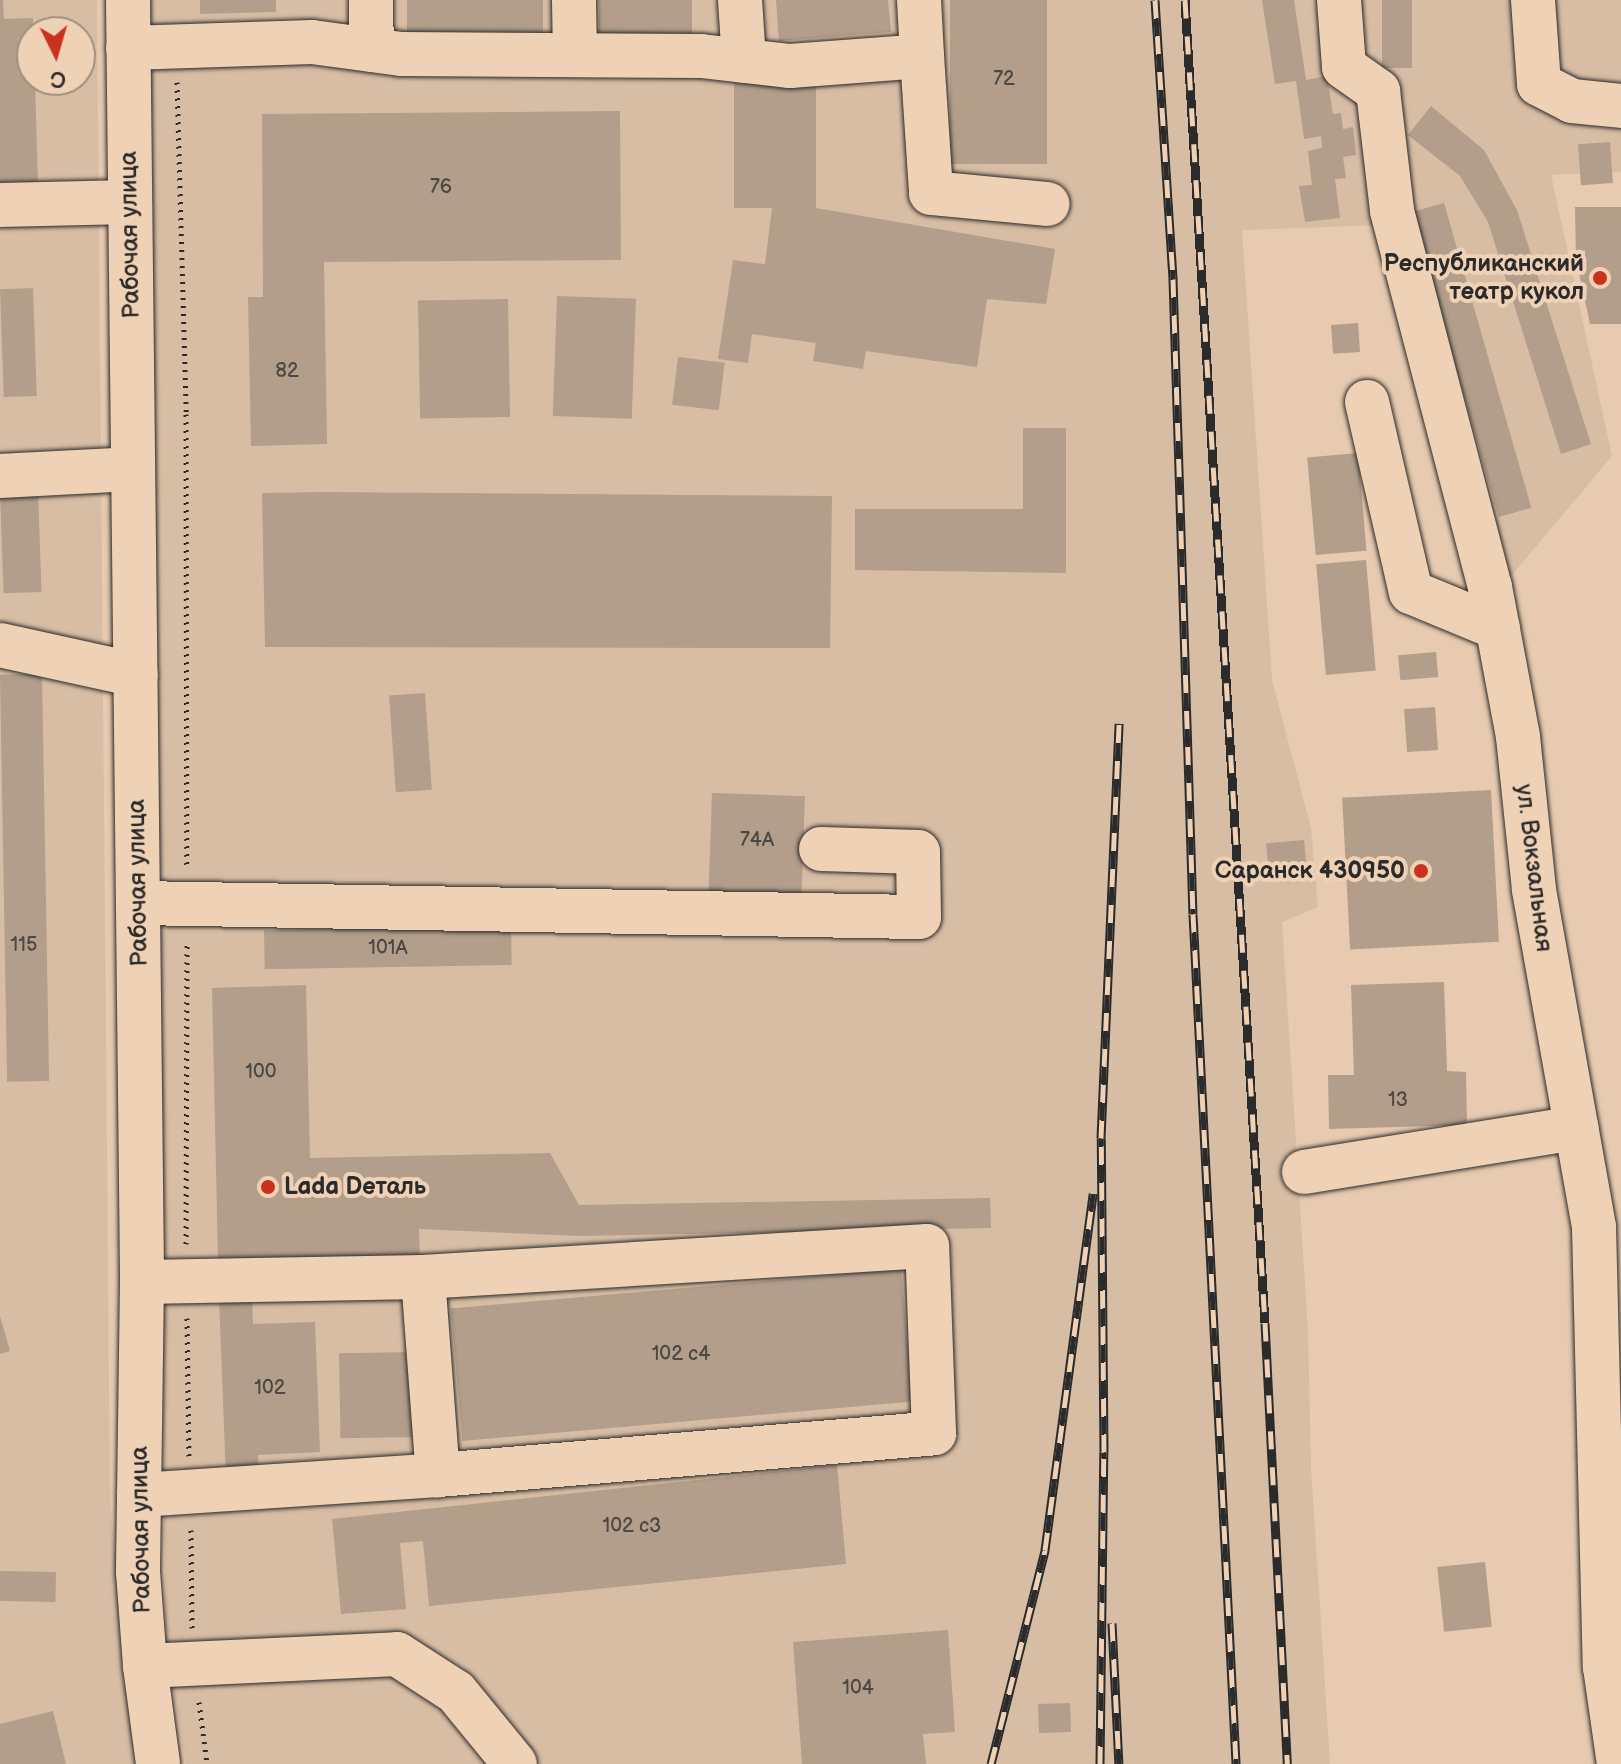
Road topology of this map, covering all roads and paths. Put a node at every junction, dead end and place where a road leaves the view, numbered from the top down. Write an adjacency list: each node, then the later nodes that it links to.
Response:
1 (128, 0): 9 (street, Рабочая улица)
2 (371, 0): 10 (street)
3 (574, 0): 11 (street)
4 (740, 0): 13 (street)
5 (919, 0): 12 (street)
6 (1339, 0): 21 (street, ул. Вокзальная)
7 (1533, 0): 14 (street)
8 (176, 46): 9 (street); 10 (street); 26 (path)
9 (128, 48): 15 (street, Рабочая улица)
10 (372, 50): 11 (street)
11 (575, 55): 13 (street)
12 (922, 56): 13 (street); 16 (street)
13 (744, 61)
14 (1621, 106)
15 (130, 202): 17 (street); 19 (street, Рабочая улица)
16 (1047, 204)
17 (0, 205)
18 (1367, 402): 21 (street)
19 (133, 469): 20 (street); 23 (street, Рабочая улица)
20 (0, 476)
21 (1498, 628): 27 (street, ул. Вокзальная)
22 (0, 645): 23 (street)
23 (136, 675): 25 (street, Рабочая улица)
24 (821, 849): 26 (street)
25 (138, 903): 26 (street); 31 (street, Рабочая улица)
26 (187, 904): 30 (path)
27 (1576, 1128): 28 (street); 35 (street, ул. Вокзальная)
28 (1304, 1172)
29 (423, 1277): 30 (street); 32 (street); 32 (street)
30 (186, 1281): 31 (street); 33 (path)
31 (142, 1282): 34 (street, Рабочая улица)
32 (438, 1475): 33 (street)
33 (190, 1492): 34 (street); 36 (path)
34 (139, 1495): 37 (street, Рабочая улица)
35 (1612, 1585): 41 (street, ул. Вокзальная)
36 (193, 1663): 37 (street); 39 (path); 40 (street)
37 (145, 1666): 38 (street, Рабочая улица)
38 (158, 1764)
39 (207, 1764)
40 (515, 1764)
41 (1619, 1764)

